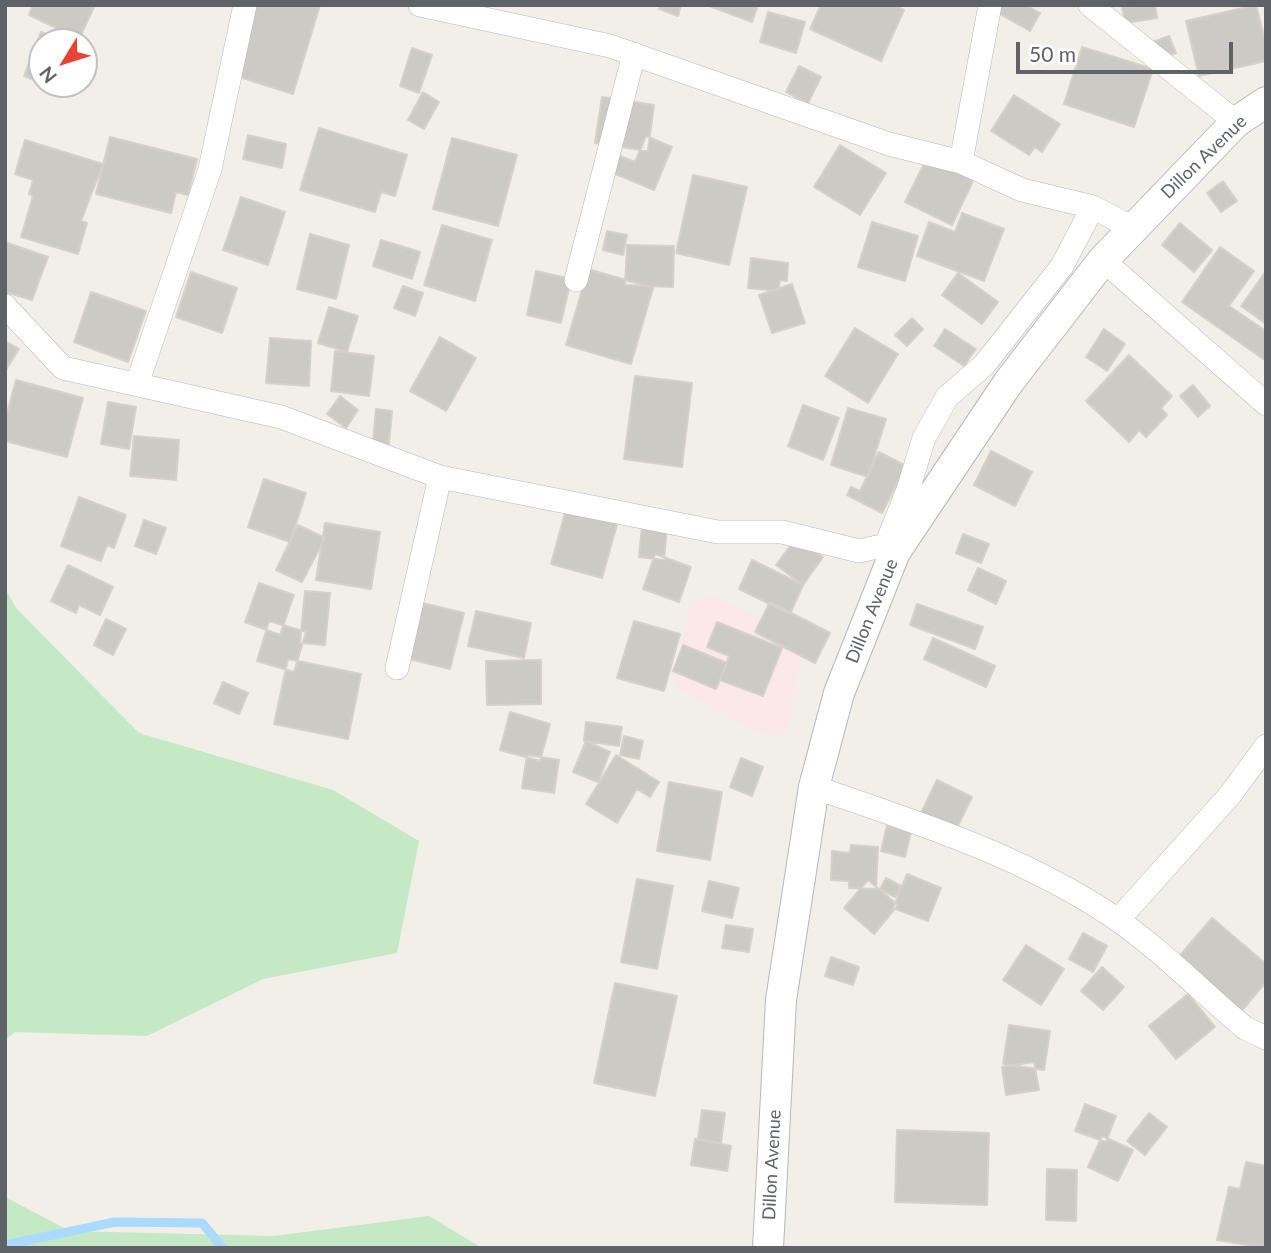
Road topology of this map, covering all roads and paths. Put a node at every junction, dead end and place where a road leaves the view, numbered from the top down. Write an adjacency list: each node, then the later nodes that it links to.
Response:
1 (245, 5): 14 (street)
2 (420, 5): 5 (street)
3 (990, 5): 8 (street)
4 (1090, 5): 7 (street)
5 (634, 54): 8 (street); 12 (street)
6 (1266, 102): 7 (street, Dillon Avenue)
7 (1236, 122): 10 (street, Dillon Avenue)
8 (961, 162): 9 (street)
9 (1093, 207): 10 (street); 16 (street)
10 (1132, 228): 11 (street, Dillon Avenue)
11 (1103, 260): 15 (street); 19 (street, Dillon Avenue)
12 (576, 280)
13 (5, 306): 14 (street)
14 (137, 384): 16 (street)
15 (1266, 404)
16 (440, 477): 17 (street)
17 (397, 668)
18 (1266, 746): 20 (street)
19 (814, 787): 20 (street); 22 (street, Dillon Avenue)
20 (1118, 920): 21 (street)
21 (1266, 1038)
22 (768, 1248)

